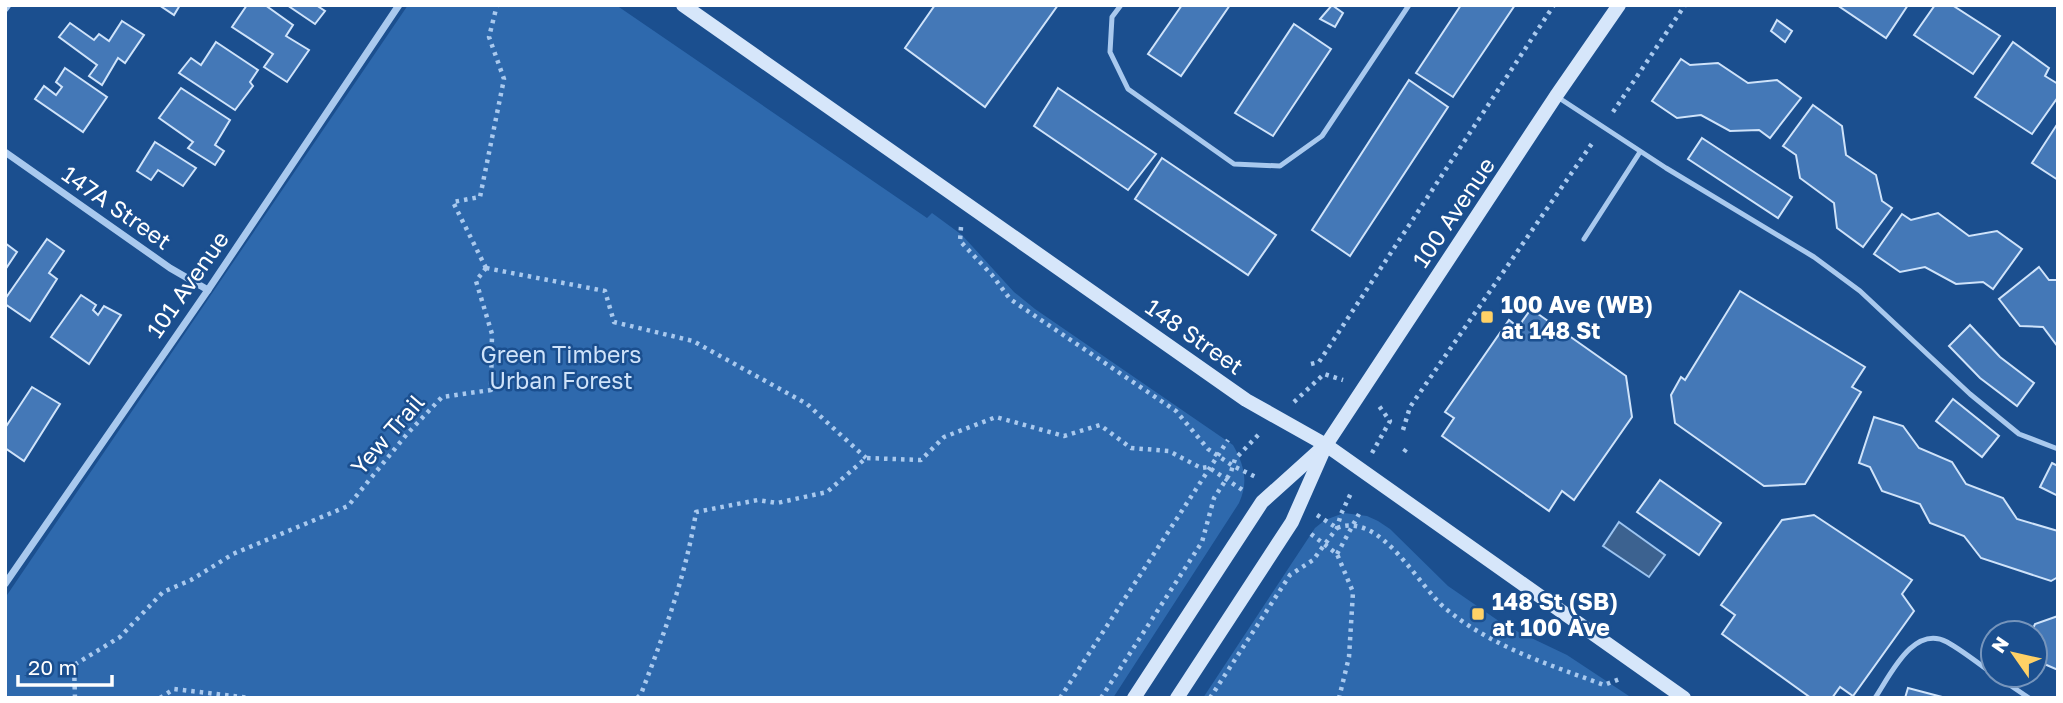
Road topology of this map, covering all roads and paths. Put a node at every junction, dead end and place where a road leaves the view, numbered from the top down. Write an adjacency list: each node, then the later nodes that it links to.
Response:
1 (399, 5): 16 (street, 101 Avenue)
2 (496, 5): 15 (path)
3 (683, 5): 13 (main road, 148 Street)
4 (1121, 5): 5 (lane)
5 (1409, 5)
6 (1555, 5): 17 (path)
7 (1619, 5): 9 (main road, 100 Avenue)
8 (1685, 5): 10 (path)
9 (1556, 96): 10 (lane); 20 (main road, 100 Avenue)
10 (1603, 127): 12 (lane); 18 (path)
11 (5, 152): 16 (street, 147A Street)
12 (1640, 152): 14 (lane); 21 (lane)
13 (963, 199): 20 (main road, 148 Street); 23 (path)
14 (1584, 239)
15 (486, 268): 24 (path); 41 (path, Yew Trail)
16 (208, 290): 38 (street, 101 Avenue)
17 (1311, 364)
18 (1403, 430)
19 (1228, 440): 23 (path)
20 (1326, 445): 40 (main road, 148 Street); 47 (main road, 100 Avenue); 48 (main road, 100 Avenue)
21 (2058, 449)
22 (1238, 454): 25 (path)
23 (1217, 455): 25 (path); 26 (path)
24 (866, 458): 26 (path); 44 (path)
25 (1233, 466): 27 (path); 28 (path)
26 (1208, 467): 28 (path); 45 (path)
27 (1245, 471)
28 (1227, 479): 29 (path); 46 (path)
29 (1245, 491)
30 (1340, 514): 34 (path)
31 (1359, 514): 33 (path)
32 (1325, 520): 34 (path)
33 (1354, 525): 34 (path); 37 (path); 40 (path)
34 (1337, 528): 36 (path)
35 (1311, 534): 36 (path)
36 (1324, 545): 37 (path); 49 (path)
37 (1337, 554): 50 (path)
38 (5, 584)
39 (1979, 664): 52 (lane)
40 (1643, 669): 51 (main road, 148 Street)
41 (75, 698)
42 (160, 698): 43 (path)
43 (250, 698)
44 (637, 698)
45 (1060, 698)
46 (1101, 698)
47 (1134, 698)
48 (1177, 698)
49 (1210, 698)
50 (1339, 698)
51 (1684, 698)
52 (1875, 698)

